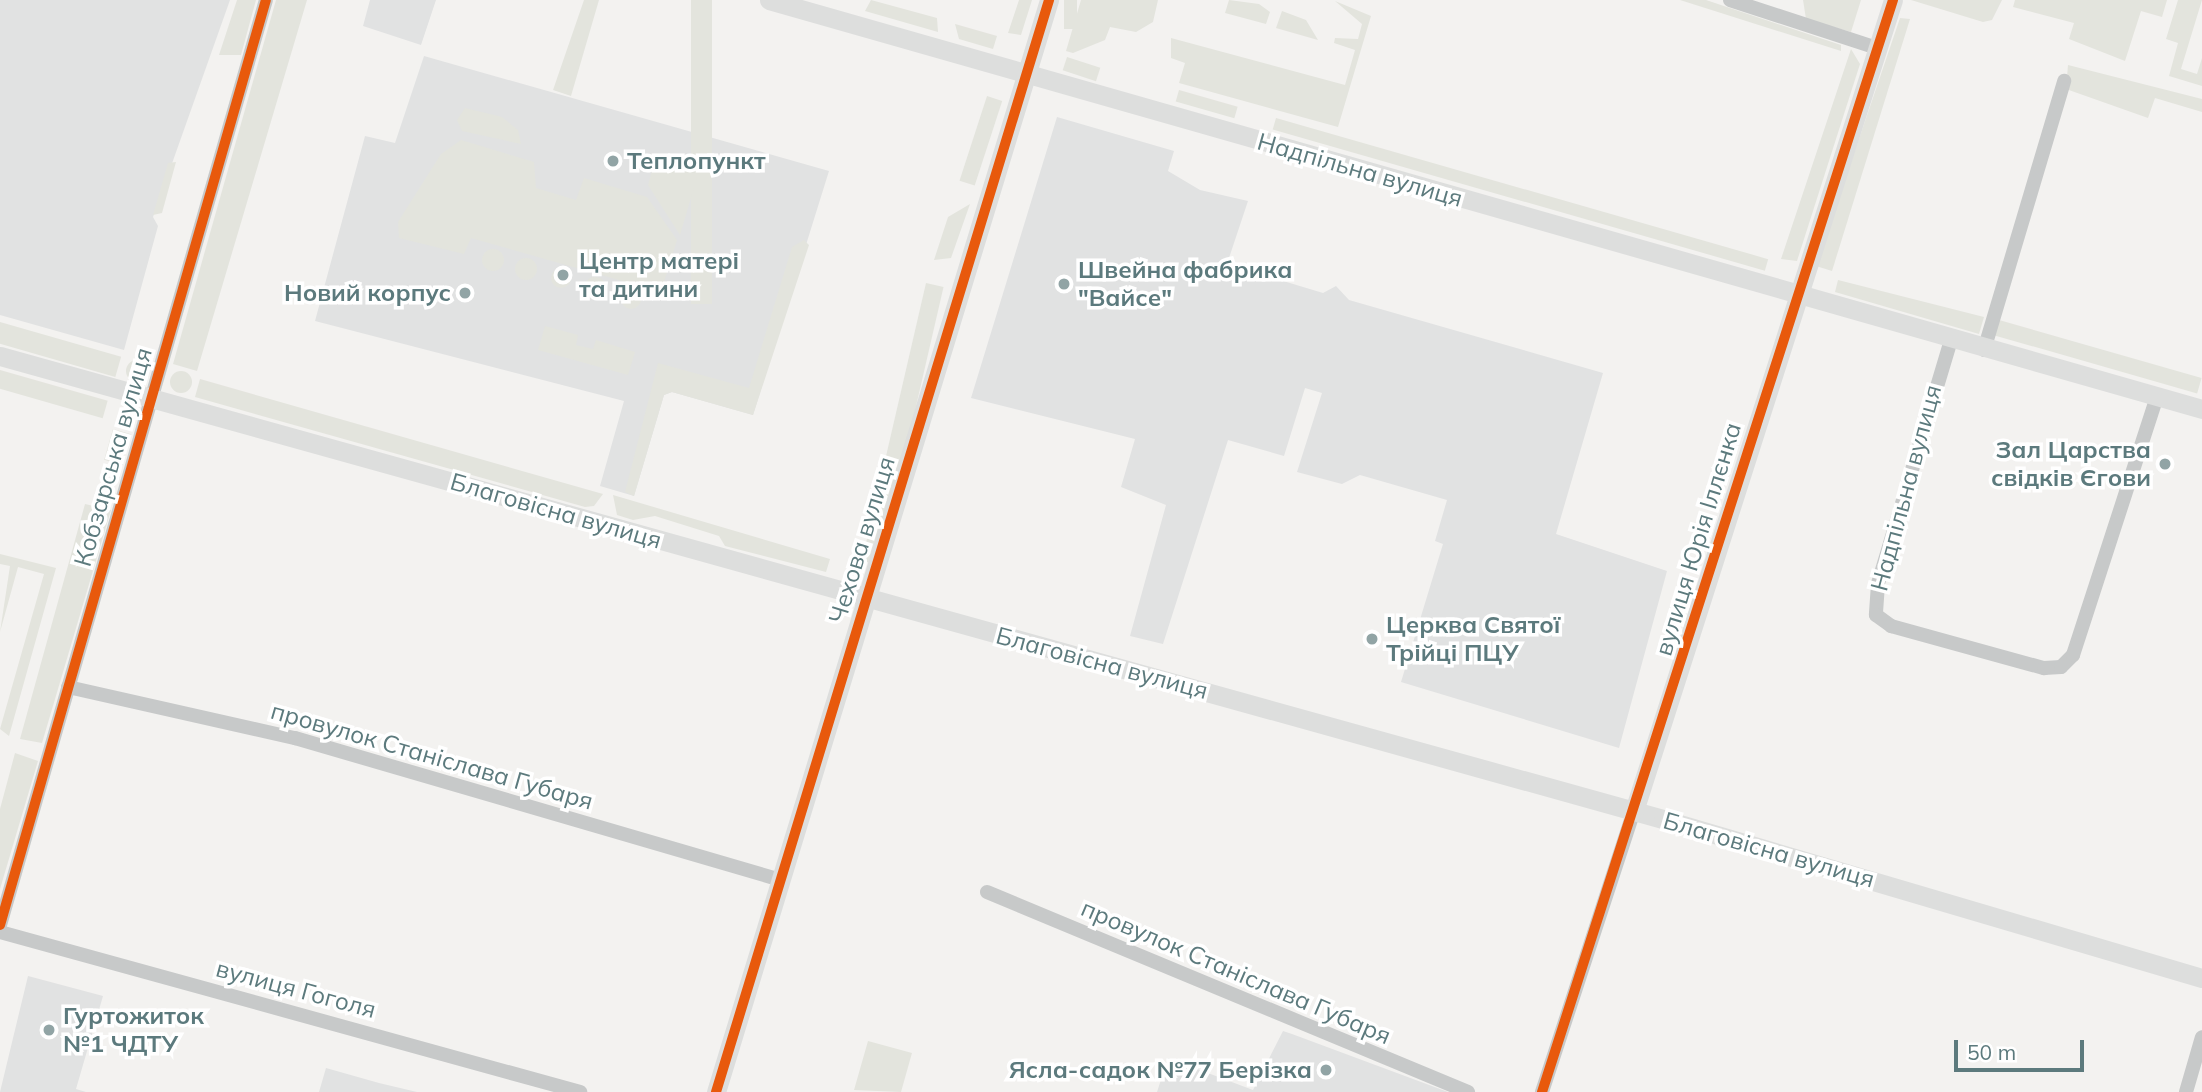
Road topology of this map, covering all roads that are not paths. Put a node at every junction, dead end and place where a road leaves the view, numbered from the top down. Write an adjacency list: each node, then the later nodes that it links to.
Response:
1 (266, 0): 14 (street, Кобзарська вулиця)
2 (769, 0): 7 (main road, Надпільна вулиця)
3 (1049, 0): 7 (main road, Чехова вулиця)
4 (1730, 0): 6 (street)
5 (1894, 0): 6 (main road, вулиця Юрія Іллєнка)
6 (1874, 47): 9 (main road, вулиця Юрія Іллєнка)
7 (1026, 74): 9 (main road, Надпільна вулиця); 16 (main road, Чехова вулиця)
8 (2064, 81): 11 (street)
9 (1796, 297): 10 (main road, Надпільна вулиця); 18 (main road, вулиця Юрія Іллєнка)
10 (1951, 340): 11 (main road, Надпільна вулиця); 13 (street, Надпільна вулиця)
11 (1984, 350): 13 (main road, Надпільна вулиця)
12 (0, 356): 14 (main road, Благовісна вулиця)
13 (2157, 396): 15 (main road, Надпільна вулиця)
14 (152, 400): 16 (main road, Благовісна вулиця); 17 (street, Кобзарська вулиця)
15 (2202, 408)
16 (866, 599): 18 (main road, Благовісна вулиця); 19 (main road, Чехова вулиця)
17 (68, 687): 19 (street, провулок Станіслава Губаря); 21 (street, Кобзарська вулиця)
18 (1634, 811): 23 (main road, Благовісна вулиця); 28 (street, вулиця Юрія Іллєнка)
19 (781, 880): 26 (main road, Чехова вулиця)
20 (987, 892): 27 (street, провулок Станіслава Губаря)
21 (0, 925)
22 (0, 932): 25 (street, вулиця Гоголя)
23 (2202, 978)
24 (2202, 1037): 29 (street)
25 (580, 1092)
26 (716, 1092)
27 (1468, 1092)
28 (1542, 1092)
29 (2186, 1092)

